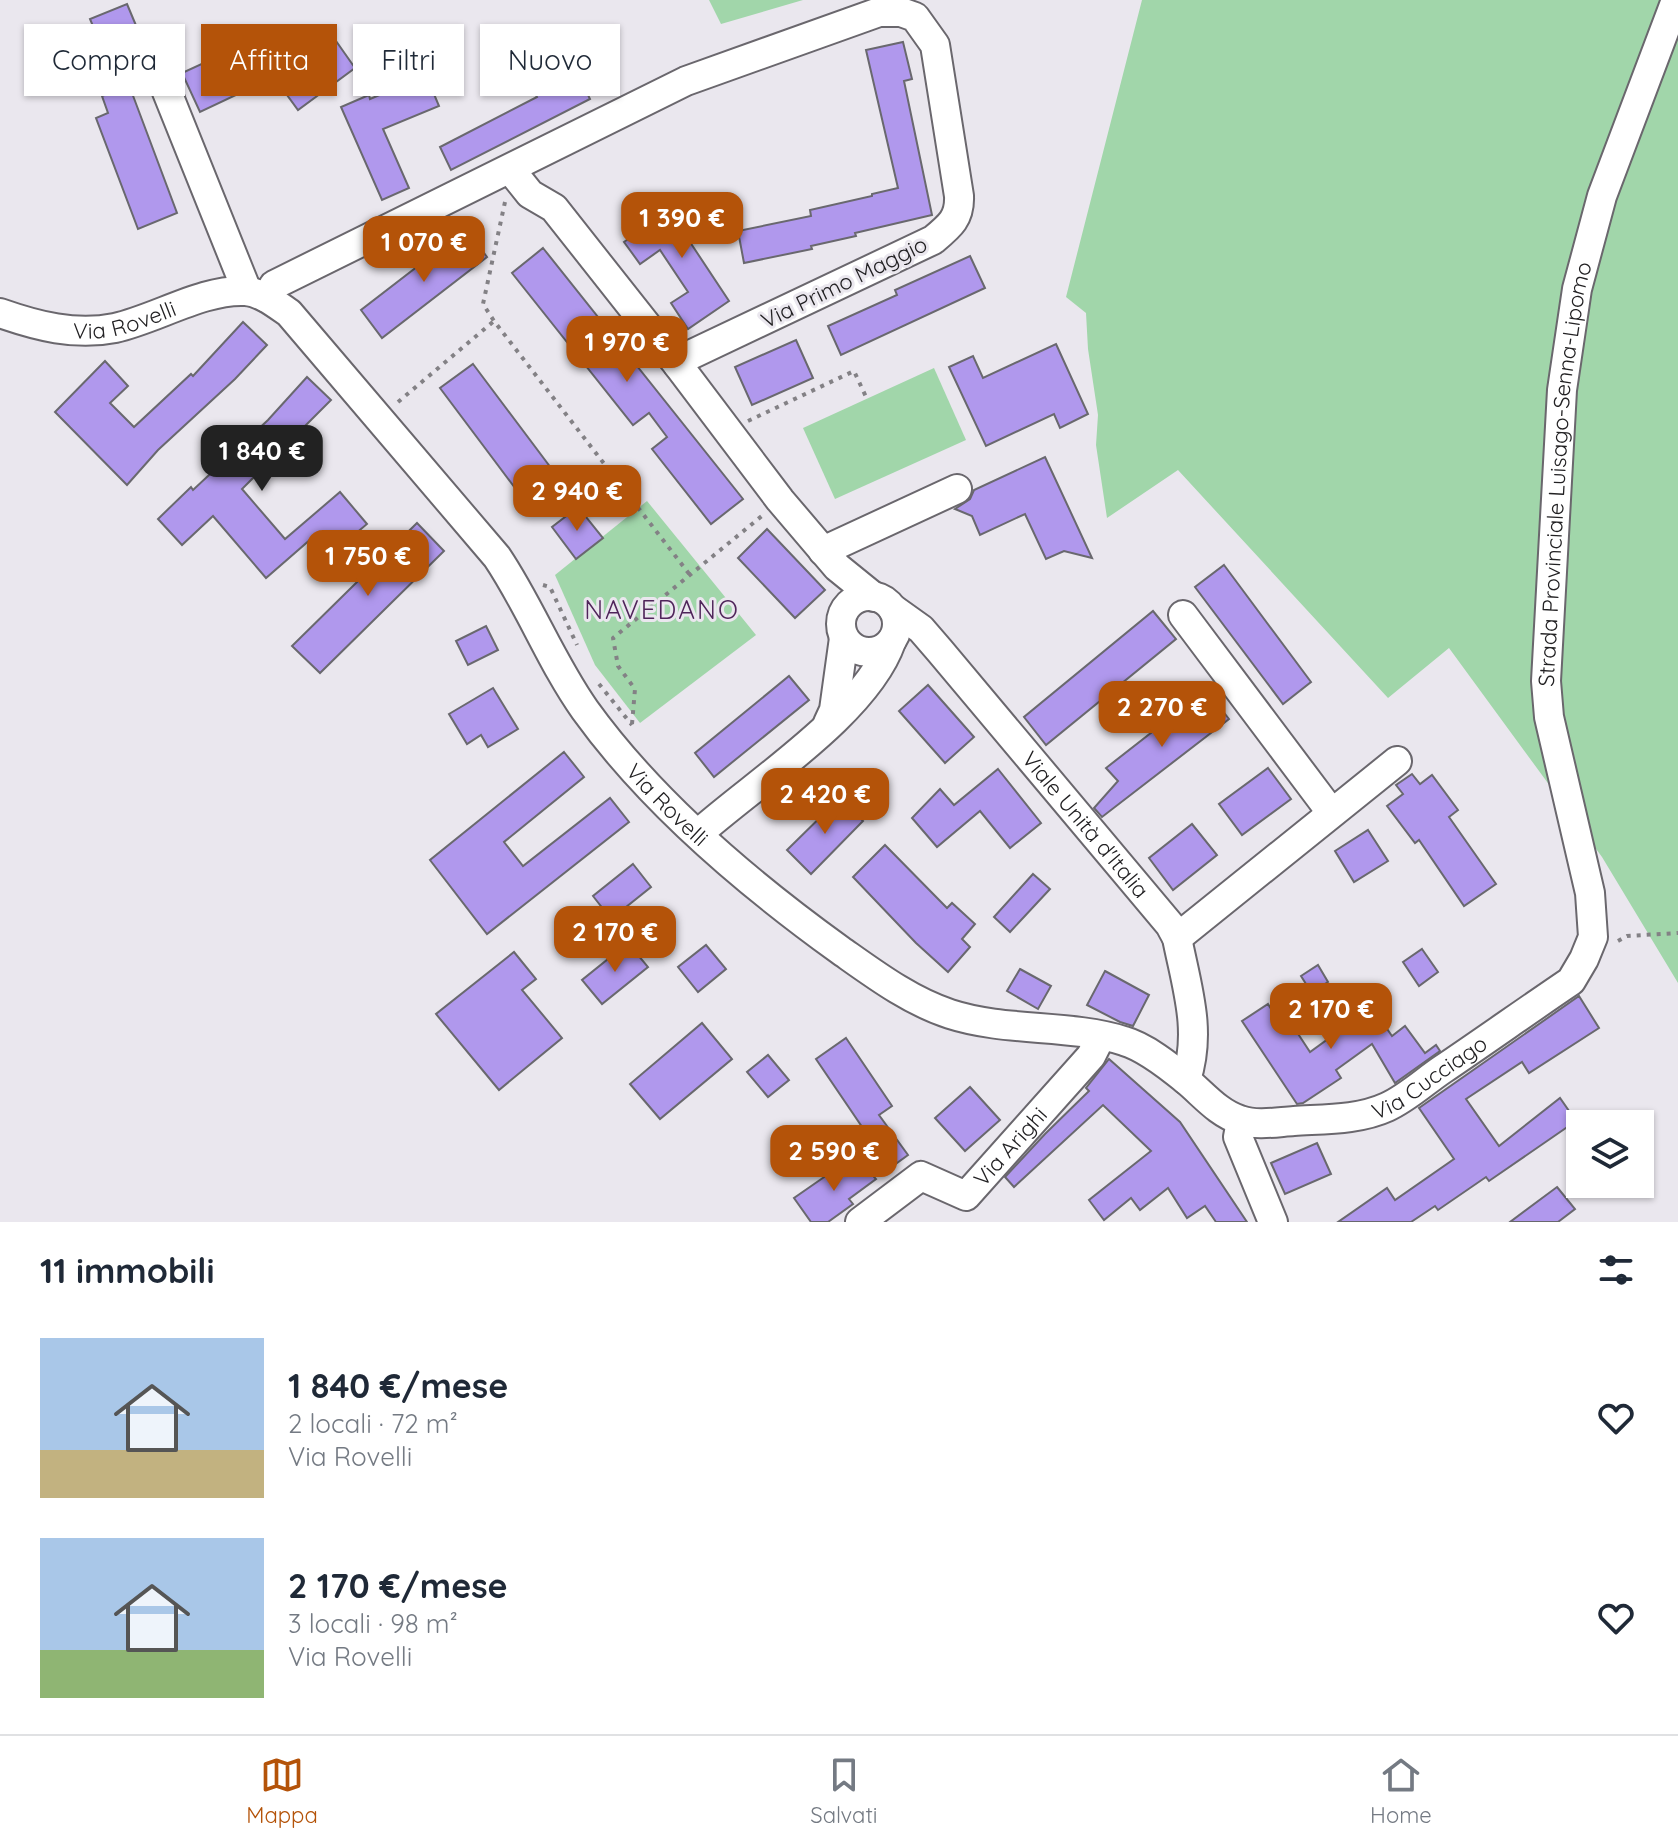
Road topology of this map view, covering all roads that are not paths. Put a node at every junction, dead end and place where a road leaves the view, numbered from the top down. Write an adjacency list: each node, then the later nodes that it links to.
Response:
1 (1676, 0): 19 (street, Strada Provinciale Luisago-Senna-Lipomo)
2 (170, 96): 4 (street, Via Rovelli)
3 (510, 169): 4 (street); 6 (street, Viale Unità d'Italia); 6 (street, Via Primo Maggio)
4 (257, 294): 5 (street, Via Rovelli); 17 (street, Via Rovelli)
5 (0, 313)
6 (678, 365): 8 (street, Viale Unità d'Italia)
7 (957, 489): 8 (street)
8 (830, 559): 9 (street, Viale Unità d'Italia); 10 (street)
9 (883, 603): 10 (street); 13 (street); 18 (street, Viale Unità d'Italia)
10 (845, 609): 12 (street)
11 (1183, 615): 16 (street)
12 (844, 638): 13 (street); 14 (street)
13 (891, 642): 14 (street)
14 (826, 727): 17 (street)
15 (1397, 761): 16 (street)
16 (1331, 812): 18 (street)
17 (698, 834): 20 (street, Via Rovelli)
18 (1177, 938): 21 (street, Viale Unità d'Italia)
19 (1584, 959): 22 (street, Via Cucciago)
20 (1101, 1036): 21 (street, Via Rovelli); 23 (street, Via Arighi)
21 (1186, 1080): 22 (street, Via Rovelli)
22 (1241, 1121): 24 (street)
23 (860, 1222)
24 (1273, 1222)

